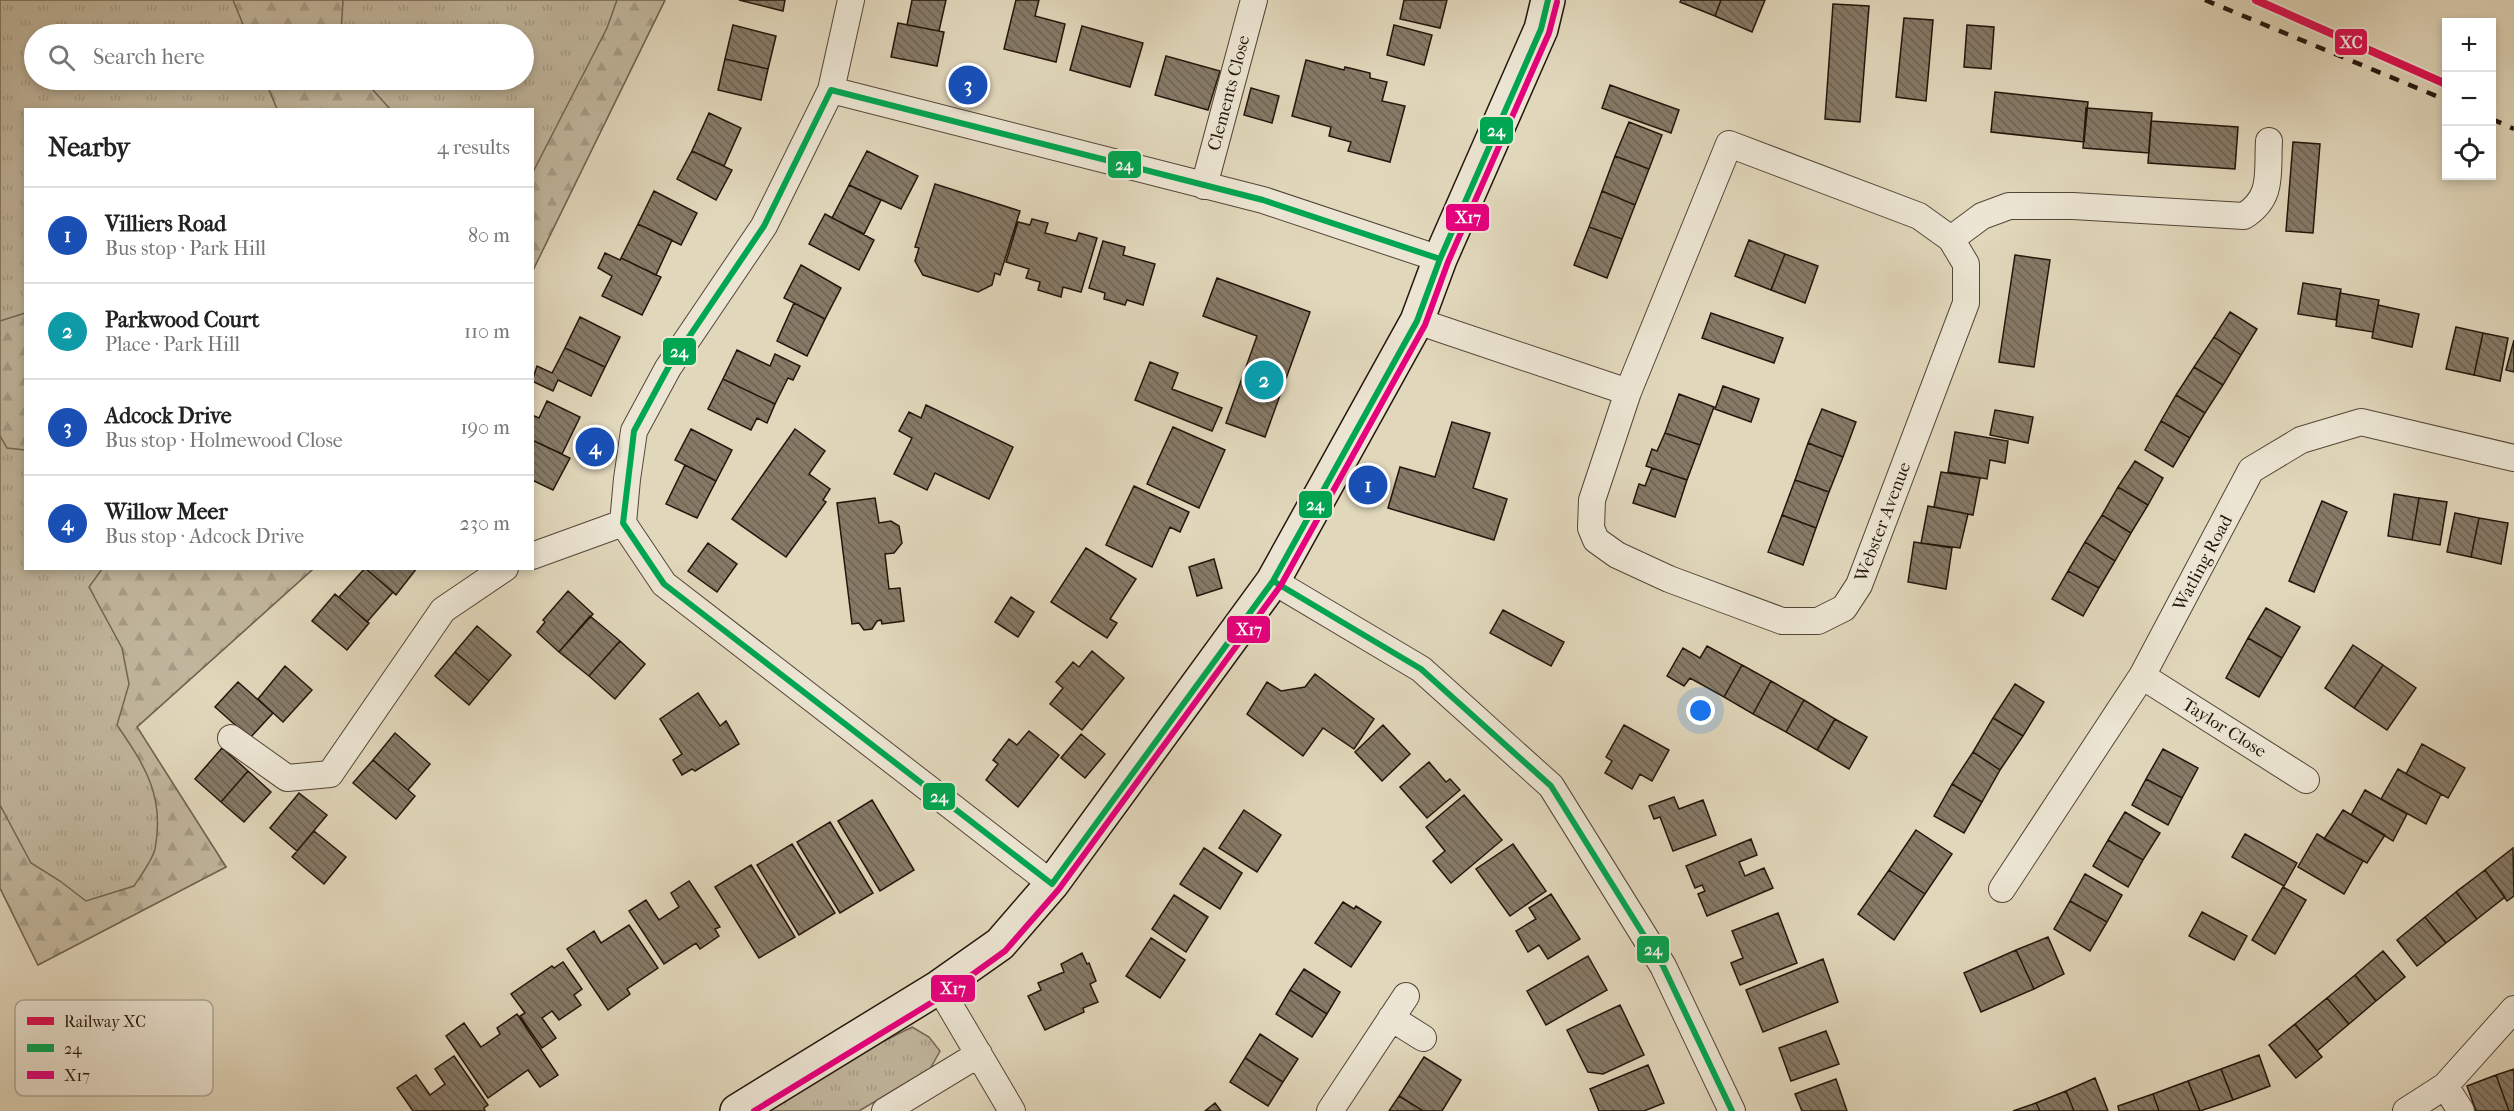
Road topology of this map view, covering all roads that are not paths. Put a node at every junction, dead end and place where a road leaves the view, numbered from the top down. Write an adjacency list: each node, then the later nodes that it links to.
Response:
1 (851, 0): 4 (street)
2 (1254, 0): 6 (street, Clements Close)
3 (1548, 0): 8 (street)
4 (831, 90): 6 (street); 12 (street)
5 (2270, 141): 7 (street)
6 (1204, 186): 8 (street)
7 (1951, 239): 10 (street, Webster Avenue); 10 (street, Webster Avenue)
8 (1440, 259): 9 (street)
9 (1417, 321): 10 (street); 15 (street)
10 (1628, 392)
11 (2514, 458): 16 (street, Watling Road)
12 (623, 523): 13 (street); 19 (street)
13 (534, 555)
14 (502, 570): 17 (street)
15 (1273, 581): 19 (street); 32 (street)
16 (2142, 676): 18 (street, Taylor Close); 20 (street, Watling Road)
17 (231, 738)
18 (2306, 780)
19 (1052, 884): 21 (street)
20 (2002, 889)
21 (939, 987): 26 (street); 28 (street)
22 (1406, 996): 24 (street)
23 (2514, 1010): 27 (street)
24 (1391, 1018): 25 (street); 31 (street)
25 (1423, 1038)
26 (979, 1054): 29 (street); 30 (street)
27 (2445, 1086): 33 (street); 34 (street)
28 (737, 1111)
29 (885, 1111)
30 (1012, 1111)
31 (1330, 1111)
32 (1731, 1111)
33 (2406, 1111)
34 (2461, 1111)

